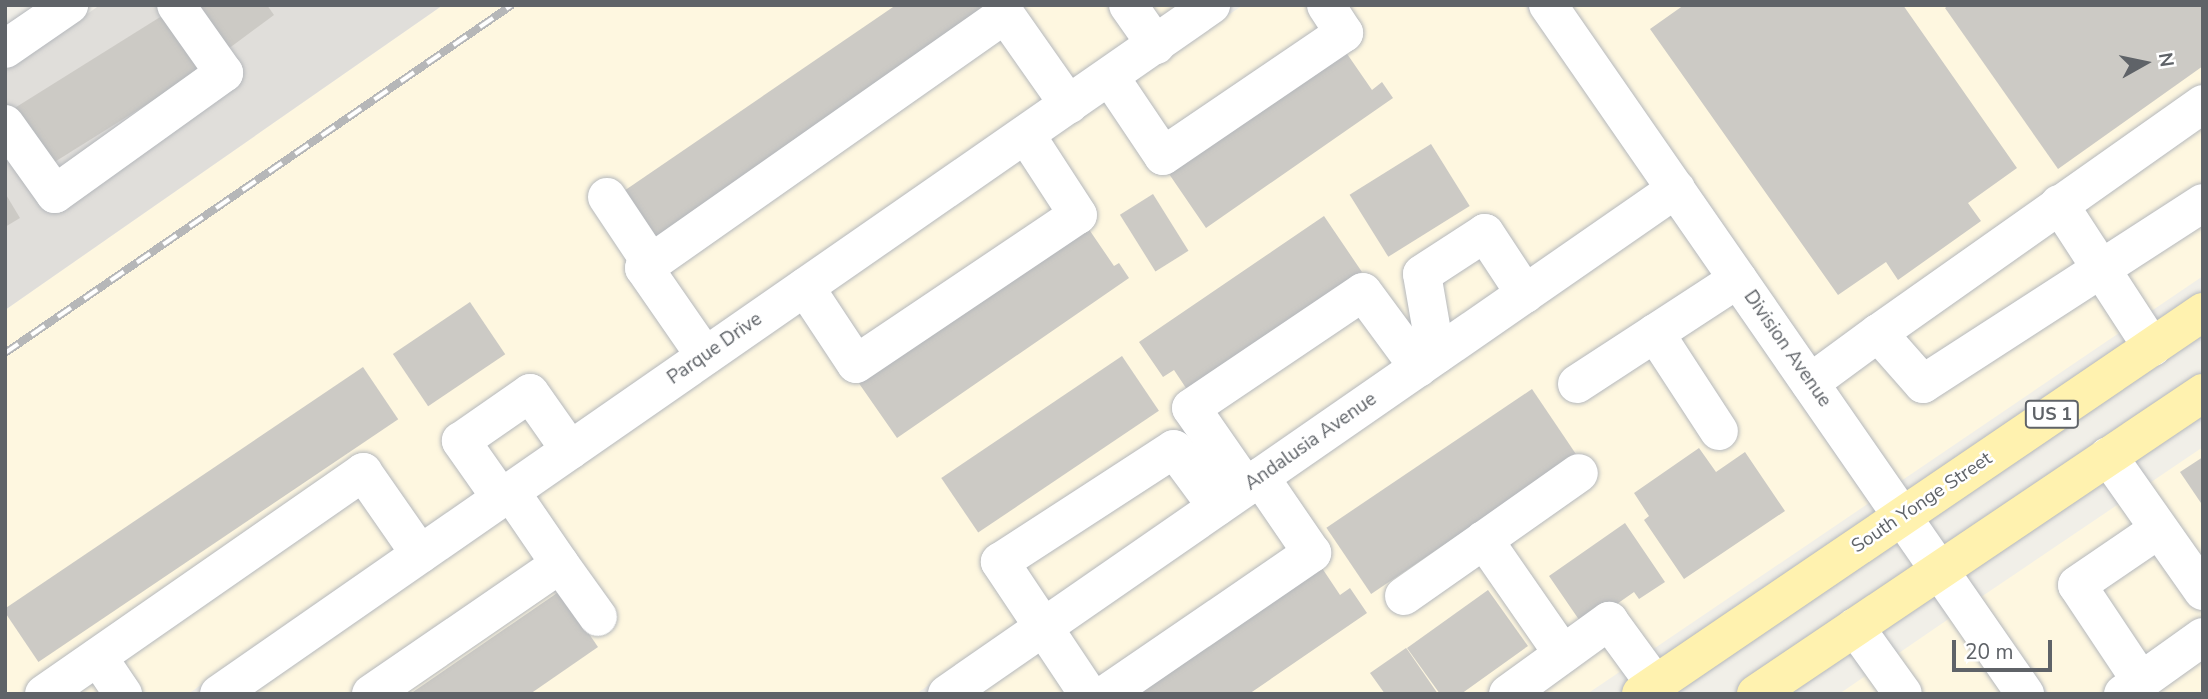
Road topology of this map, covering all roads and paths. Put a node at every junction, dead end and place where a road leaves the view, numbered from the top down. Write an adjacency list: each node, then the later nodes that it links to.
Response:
1 (69, 5): 9 (street)
2 (176, 5): 13 (street)
3 (1128, 5): 8 (street)
4 (1211, 5): 8 (street, Parque Drive)
5 (1326, 5): 10 (street)
6 (1548, 5): 15 (street, Division Avenue)
7 (997, 11): 12 (street); 19 (street)
8 (1156, 45): 10 (street, Parque Drive)
9 (5, 49)
10 (1110, 77): 12 (street, Parque Drive)
11 (2203, 104): 18 (street)
12 (1069, 105): 14 (street, Parque Drive)
13 (5, 124)
14 (1026, 135): 22 (street, Parque Drive); 22 (street)
15 (1676, 189): 21 (street, Division Avenue); 23 (street, Andalusia Avenue)
16 (607, 197): 19 (street)
17 (2203, 203): 20 (street)
18 (2059, 204): 20 (street); 25 (street)
19 (652, 262): 28 (street)
20 (2099, 271): 25 (street); 27 (street)
21 (1738, 279): 26 (street); 30 (street, Division Avenue)
22 (806, 287): 28 (street, Parque Drive)
23 (1525, 294): 29 (street, Andalusia Avenue); 29 (street)
24 (2203, 312): 27 (main road, South Yonge Street / US 1)
25 (1878, 332): 30 (street)
26 (1655, 333): 31 (street); 33 (street)
27 (2152, 346): 39 (main road, South Yonge Street / US 1)
28 (705, 356): 34 (street, Parque Drive)
29 (1427, 361): 37 (street, Andalusia Avenue); 37 (street)
30 (1811, 383): 39 (street, Division Avenue)
31 (1577, 384)
32 (2203, 393): 35 (main road)
33 (1719, 431)
34 (570, 450): 38 (street, Parque Drive); 38 (street)
35 (2108, 456): 40 (street); 44 (main road)
36 (1579, 473): 41 (street)
37 (1241, 490): 48 (street, Andalusia Avenue); 48 (street); 61 (street)
38 (506, 494): 42 (street, Parque Drive); 43 (street)
39 (1902, 517): 44 (street, Division Avenue); 54 (main road, South Yonge Street / US 1)
40 (2159, 529): 45 (street); 53 (street)
41 (1484, 540): 46 (street); 52 (street)
42 (420, 554): 51 (street); 57 (street, Parque Drive)
43 (560, 564): 47 (street); 58 (street)
44 (1939, 569): 49 (main road); 65 (street, Division Avenue)
45 (2203, 591)
46 (1405, 596)
47 (598, 617)
48 (1043, 627): 59 (street, Andalusia Avenue); 60 (street)
49 (1855, 627): 63 (main road); 64 (street)
50 (2203, 637): 53 (street)
51 (98, 657): 55 (street); 56 (street)
52 (1554, 672): 54 (street); 62 (street)
53 (2132, 687)
54 (1648, 689)
55 (44, 694)
56 (122, 694)
57 (219, 694)
58 (371, 694)
59 (947, 694)
60 (1088, 694)
61 (1106, 694)
62 (1508, 694)
63 (1756, 694)
64 (1903, 694)
65 (2025, 694)

